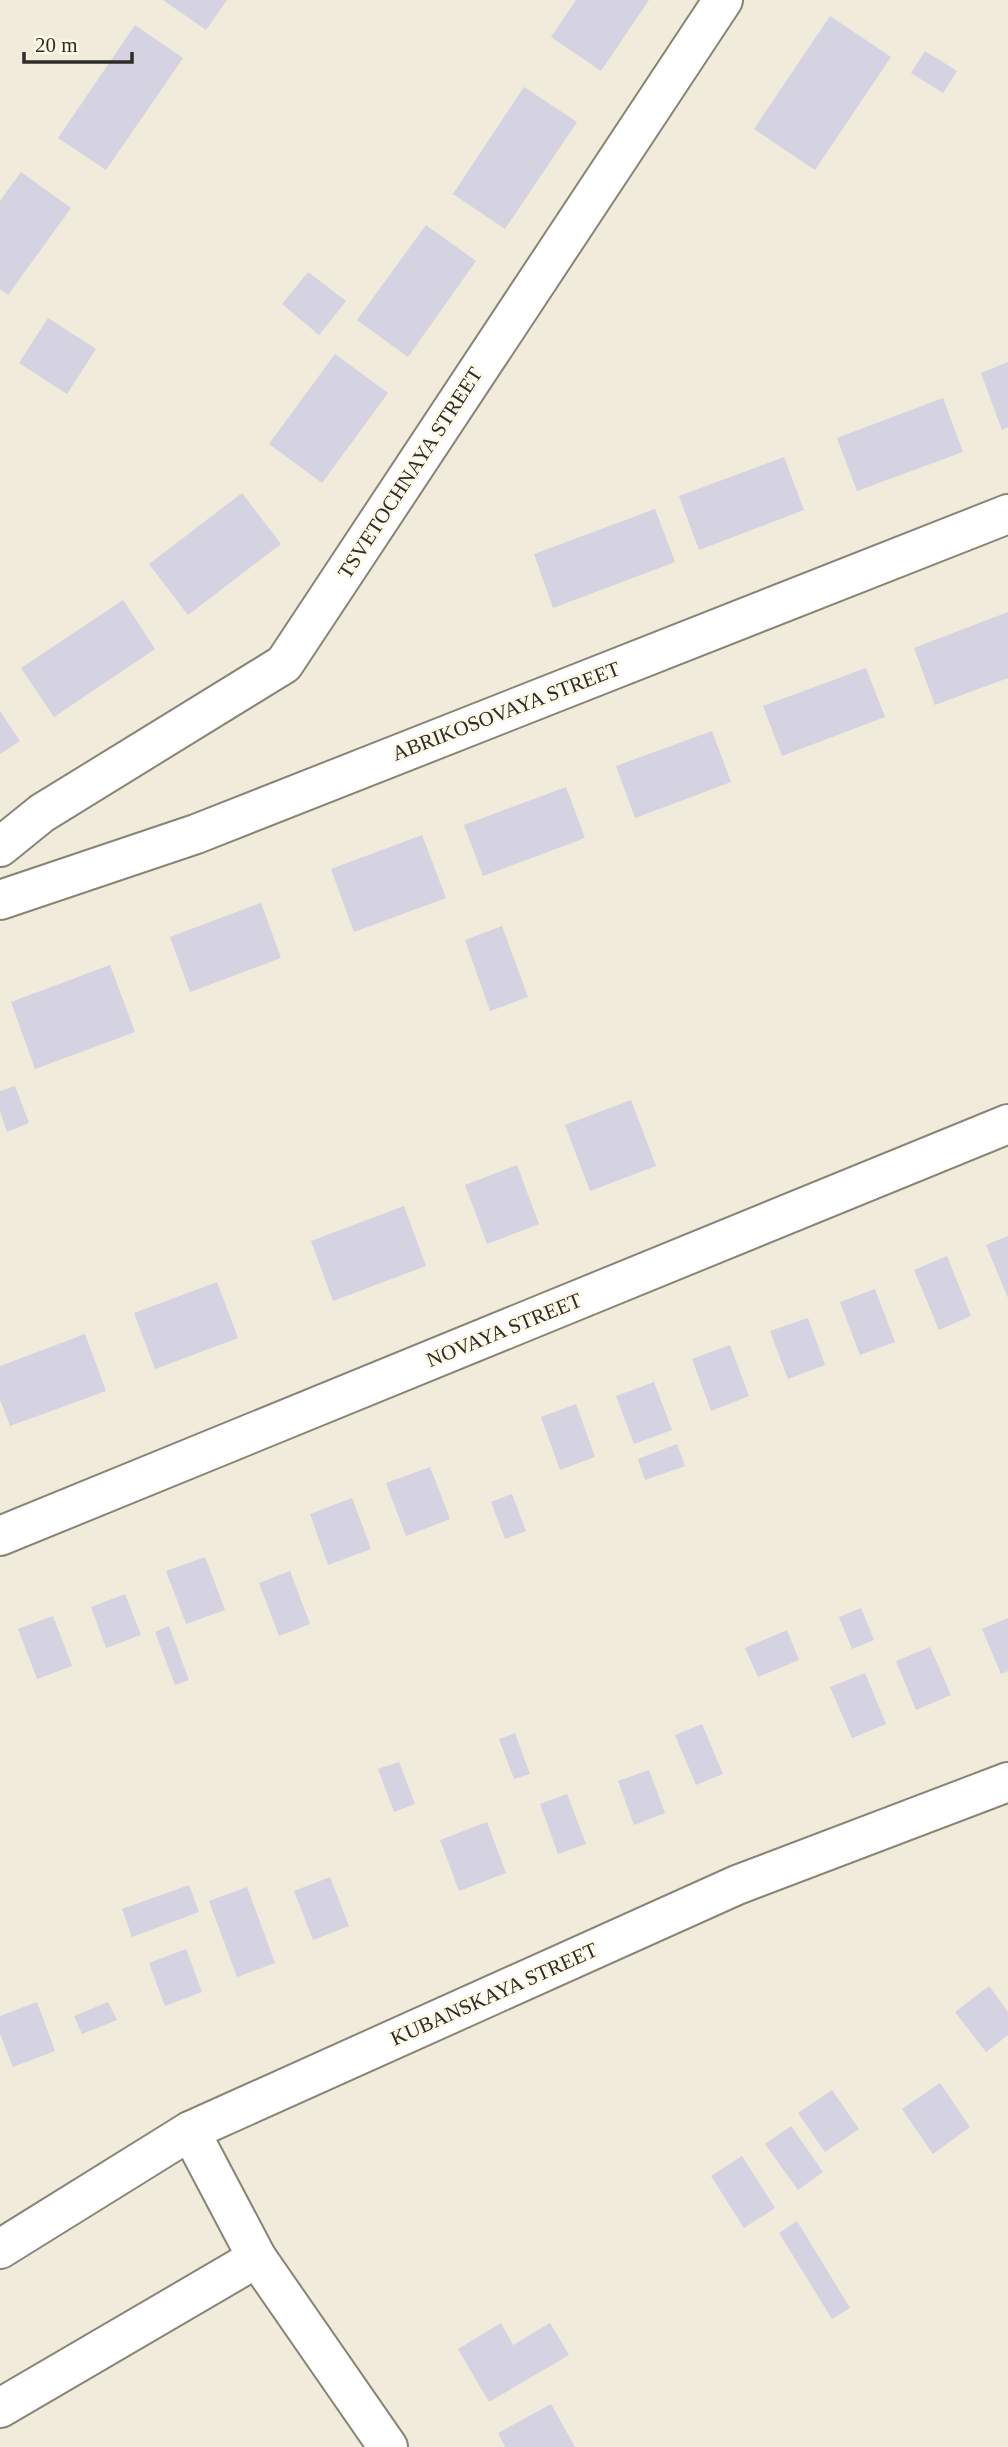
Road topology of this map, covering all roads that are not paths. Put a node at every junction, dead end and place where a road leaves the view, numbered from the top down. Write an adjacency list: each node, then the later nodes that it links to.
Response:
1 (723, 0): 3 (street, TSVETOCHNAYA STREET)
2 (1008, 514): 4 (street, ABRIKOSOVAYA STREET)
3 (0, 847)
4 (0, 900)
5 (1008, 1124): 6 (street, NOVAYA STREET)
6 (0, 1536)
7 (1008, 1782): 8 (street, KUBANSKAYA STREET)
8 (190, 2131): 9 (street, KUBANSKAYA STREET); 10 (street)
9 (1, 2246)
10 (257, 2258): 11 (street); 12 (street)
11 (0, 2408)
12 (388, 2447)

